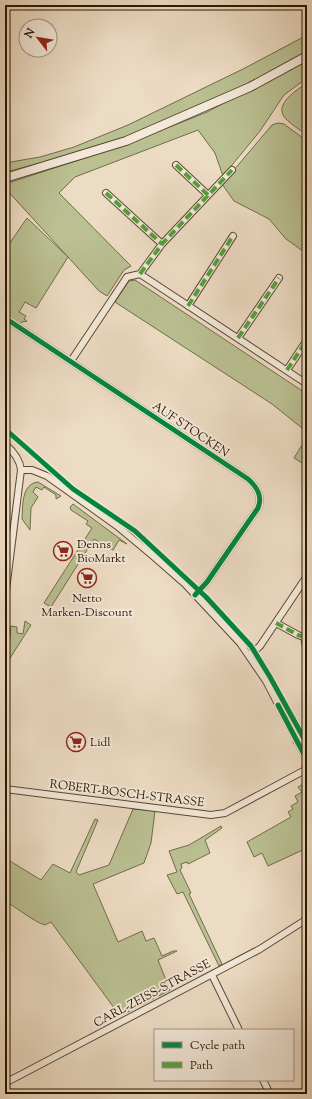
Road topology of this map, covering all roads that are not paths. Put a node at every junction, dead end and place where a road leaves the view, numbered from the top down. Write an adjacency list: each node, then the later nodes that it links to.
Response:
1 (307, 56): 4 (street)
2 (176, 165): 6 (street)
3 (232, 170): 6 (street)
4 (5, 178)
5 (106, 193): 8 (street)
6 (208, 195): 8 (street)
7 (233, 236): 11 (street)
8 (162, 244): 9 (street)
9 (140, 274): 11 (street); 15 (street)
10 (279, 278): 13 (street)
11 (188, 306): 13 (street)
12 (5, 318): 15 (street, AUF STOCKEN)
13 (238, 338): 16 (street)
14 (307, 340): 16 (street)
15 (71, 361): 21 (street, AUF STOCKEN)
16 (287, 370): 17 (street)
17 (307, 384)
18 (5, 444): 19 (street)
19 (21, 470): 21 (street); 22 (street)
20 (307, 576): 23 (street)
21 (196, 595): 26 (street)
22 (5, 598)
23 (276, 623): 24 (street); 26 (street)
24 (306, 637): 25 (street)
25 (307, 651)
26 (250, 656): 28 (street)
27 (307, 736): 28 (street)
28 (297, 742): 29 (street)
29 (307, 760)
30 (307, 768): 31 (street, ROBERT-BOSCH-STRASSE)
31 (5, 789)
32 (307, 919): 33 (street, CARL-ZEISS-STRASSE)
33 (212, 975): 34 (street); 36 (street, CARL-ZEISS-STRASSE)
34 (239, 1029)
35 (264, 1081): 37 (street)
36 (5, 1082)
37 (270, 1094)

